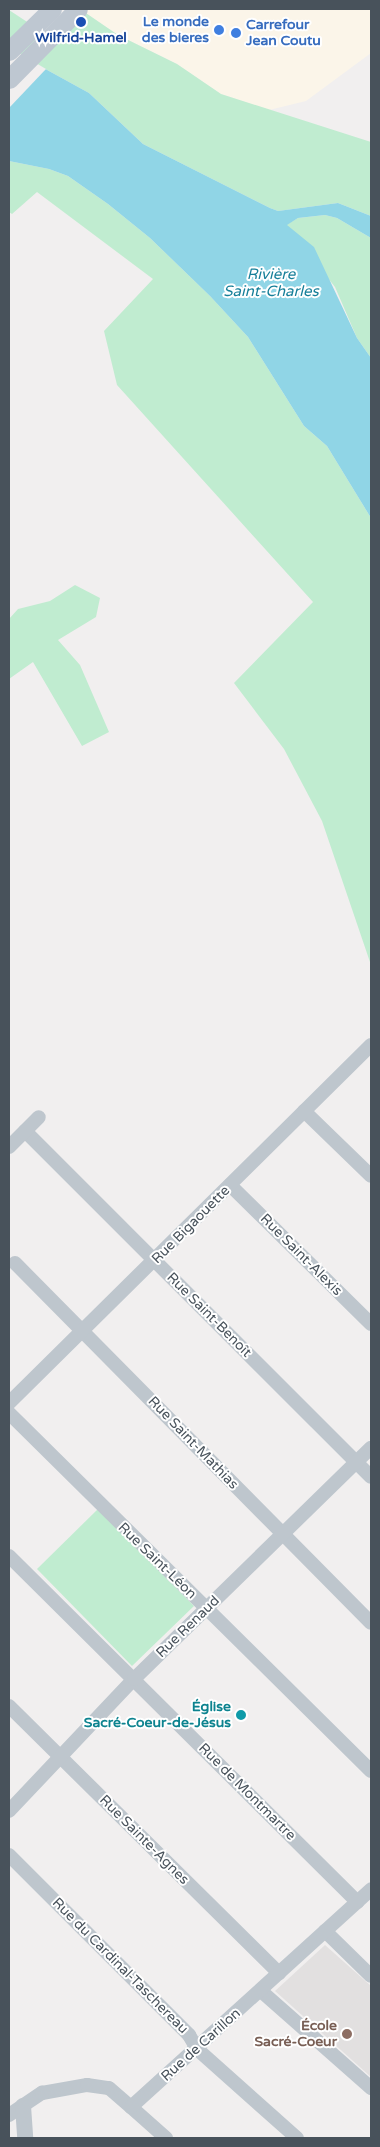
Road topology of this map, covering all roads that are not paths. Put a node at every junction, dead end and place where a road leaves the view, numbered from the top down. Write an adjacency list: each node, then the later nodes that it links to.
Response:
1 (52, 9): 3 (main road)
2 (78, 9): 4 (main road)
3 (13, 47)
4 (9, 79)
5 (371, 1046): 6 (street, Rue Bigaouette)
6 (304, 1111): 10 (street); 11 (street, Rue Bigaouette)
7 (39, 1117): 8 (street)
8 (25, 1131): 9 (street); 12 (street, Rue Saint-Benoît)
9 (9, 1146)
10 (371, 1176)
11 (230, 1185): 12 (street, Rue Bigaouette); 14 (street, Rue Saint-Alexis)
12 (155, 1261): 15 (street, Rue Bigaouette); 19 (street, Rue Saint-Benoît)
13 (15, 1263): 15 (street, Rue Saint-Mathias)
14 (371, 1324)
15 (83, 1330): 16 (street, Rue Bigaouette); 21 (street, Rue Saint-Mathias)
16 (9, 1403)
17 (9, 1413): 23 (street, Rue Saint-Léon)
18 (371, 1448): 19 (street, Rue Renaud)
19 (356, 1463): 20 (street, Rue Saint-Benoît); 21 (street, Rue Renaud)
20 (371, 1477)
21 (283, 1535): 23 (street, Rue Renaud); 24 (street, Rue Saint-Mathias)
22 (9, 1556): 25 (street, Rue de Montmartre)
23 (206, 1608): 25 (street, Rue Renaud); 28 (street, Rue Saint-Léon)
24 (371, 1623)
25 (134, 1679): 27 (street, Rue Renaud); 32 (street, Rue de Montmartre)
26 (9, 1706): 27 (street, Rue Sainte-Agnes)
27 (61, 1758): 29 (street, Rue Renaud); 34 (street, Rue Sainte-Agnes)
28 (371, 1771)
29 (9, 1811)
30 (9, 1855): 37 (street, Rue du Cardinal-Taschereau)
31 (371, 1888): 32 (street, Rue de Carillon)
32 (357, 1902): 33 (street, Rue de Carillon)
33 (325, 1931): 34 (street, Rue de Carillon); 35 (street)
34 (279, 1973): 36 (street, Rue de Carillon)
35 (371, 1976)
36 (260, 1991): 37 (street, Rue de Carillon); 38 (street)
37 (197, 2049): 40 (street, Rue de Carillon); 44 (street, Rue du Cardinal-Taschereau)
38 (371, 2088)
39 (23, 2106): 40 (street); 41 (street); 42 (street)
40 (131, 2107): 43 (street)
41 (9, 2116)
42 (25, 2138)
43 (166, 2138)
44 (297, 2138)

